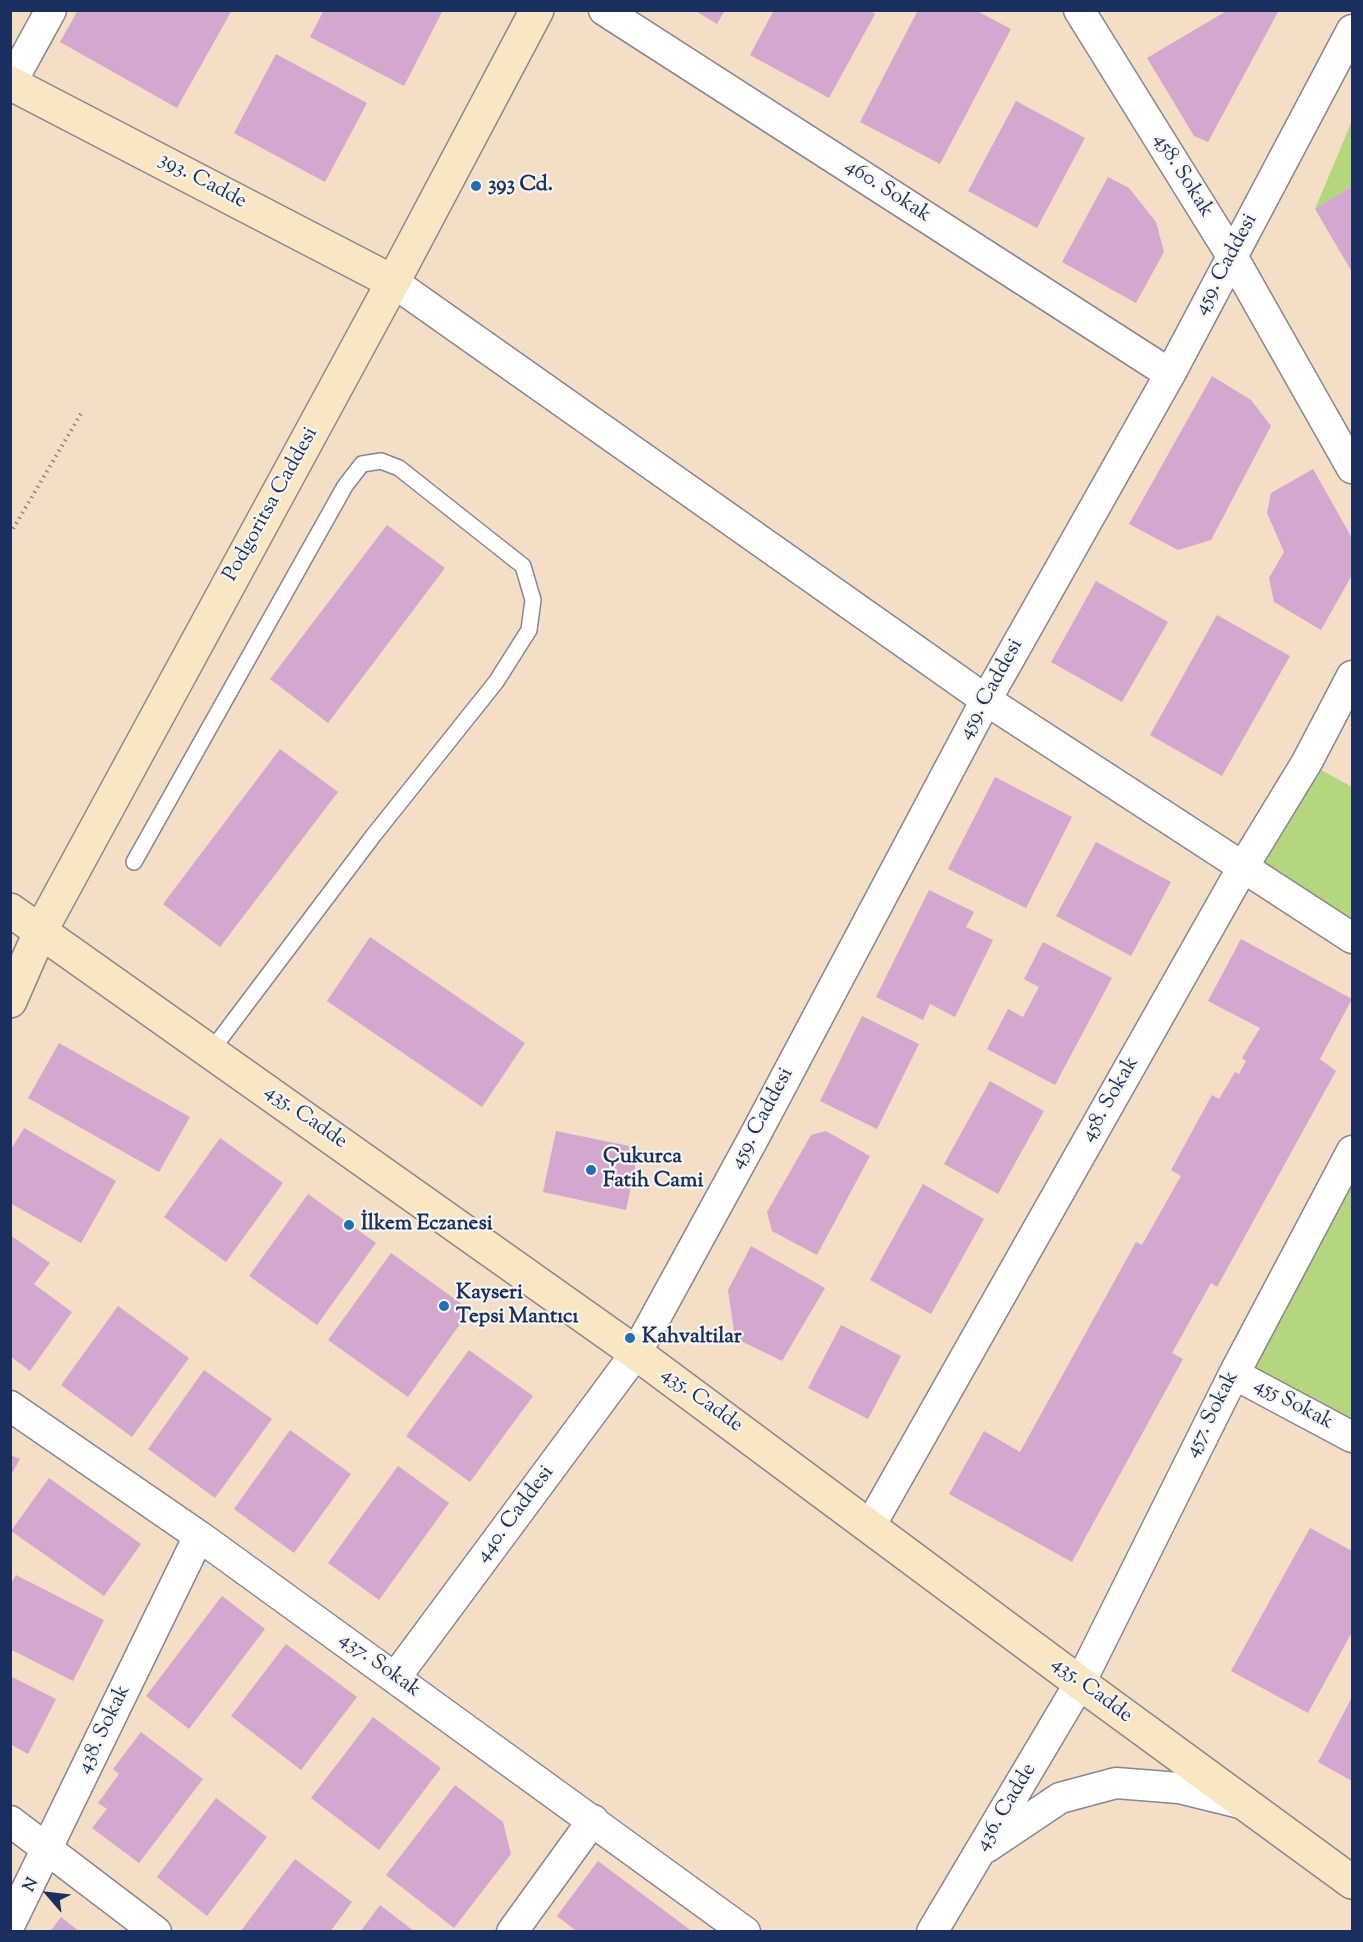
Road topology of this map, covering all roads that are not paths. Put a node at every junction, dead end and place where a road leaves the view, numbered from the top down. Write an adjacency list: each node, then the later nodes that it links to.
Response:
1 (51, 10): 6 (street)
2 (537, 10): 8 (street, Podgoritsa Caddesi)
3 (604, 10): 9 (street, 460. Sokak)
4 (1079, 10): 7 (street, 458. Sokak)
5 (1353, 30): 7 (street, 459. Caddesi)
6 (11, 83): 8 (street, 393. Cadde)
7 (1232, 256): 9 (street, 459. Caddesi); 10 (street, 458. Sokak)
8 (393, 282): 12 (street); 16 (street, Podgoritsa Caddesi)
9 (1170, 374): 12 (street, 459. Caddesi)
10 (1353, 468)
11 (1353, 676): 14 (street, 458. Sokak)
12 (986, 700): 14 (street); 21 (street, 459. Caddesi)
13 (134, 862): 19 (lane)
14 (1243, 867): 17 (street); 25 (street, 458. Sokak)
15 (10, 910): 16 (street, 435. Cadde)
16 (41, 930): 18 (street, Podgoritsa Caddesi); 19 (street, 435. Cadde)
17 (1353, 938)
18 (10, 1001)
19 (211, 1051): 21 (street, 435. Cadde)
20 (1353, 1151): 22 (street, 457. Sokak)
21 (636, 1353): 25 (street, 435. Cadde); 27 (street, 440. Caddesi)
22 (1234, 1374): 24 (street, 455 Sokak); 28 (street, 457. Sokak)
23 (10, 1406): 26 (street, 437. Sokak)
24 (1353, 1437)
25 (870, 1526): 28 (street, 435. Cadde)
26 (200, 1536): 27 (street, 437. Sokak); 32 (street, 438. Sokak)
27 (395, 1678): 30 (street, 437. Sokak)
28 (1080, 1683): 29 (street, 435. Cadde); 33 (street, 436. Cadde)
29 (1244, 1804): 33 (street); 34 (street, 435. Cadde)
30 (593, 1820): 37 (street); 38 (street, 437. Sokak)
31 (10, 1821): 32 (street)
32 (47, 1848): 35 (street, 438. Sokak); 36 (street)
33 (982, 1850): 39 (street, 436. Cadde)
34 (1353, 1882)
35 (10, 1924)
36 (156, 1932)
37 (512, 1932)
38 (745, 1932)
39 (932, 1932)

